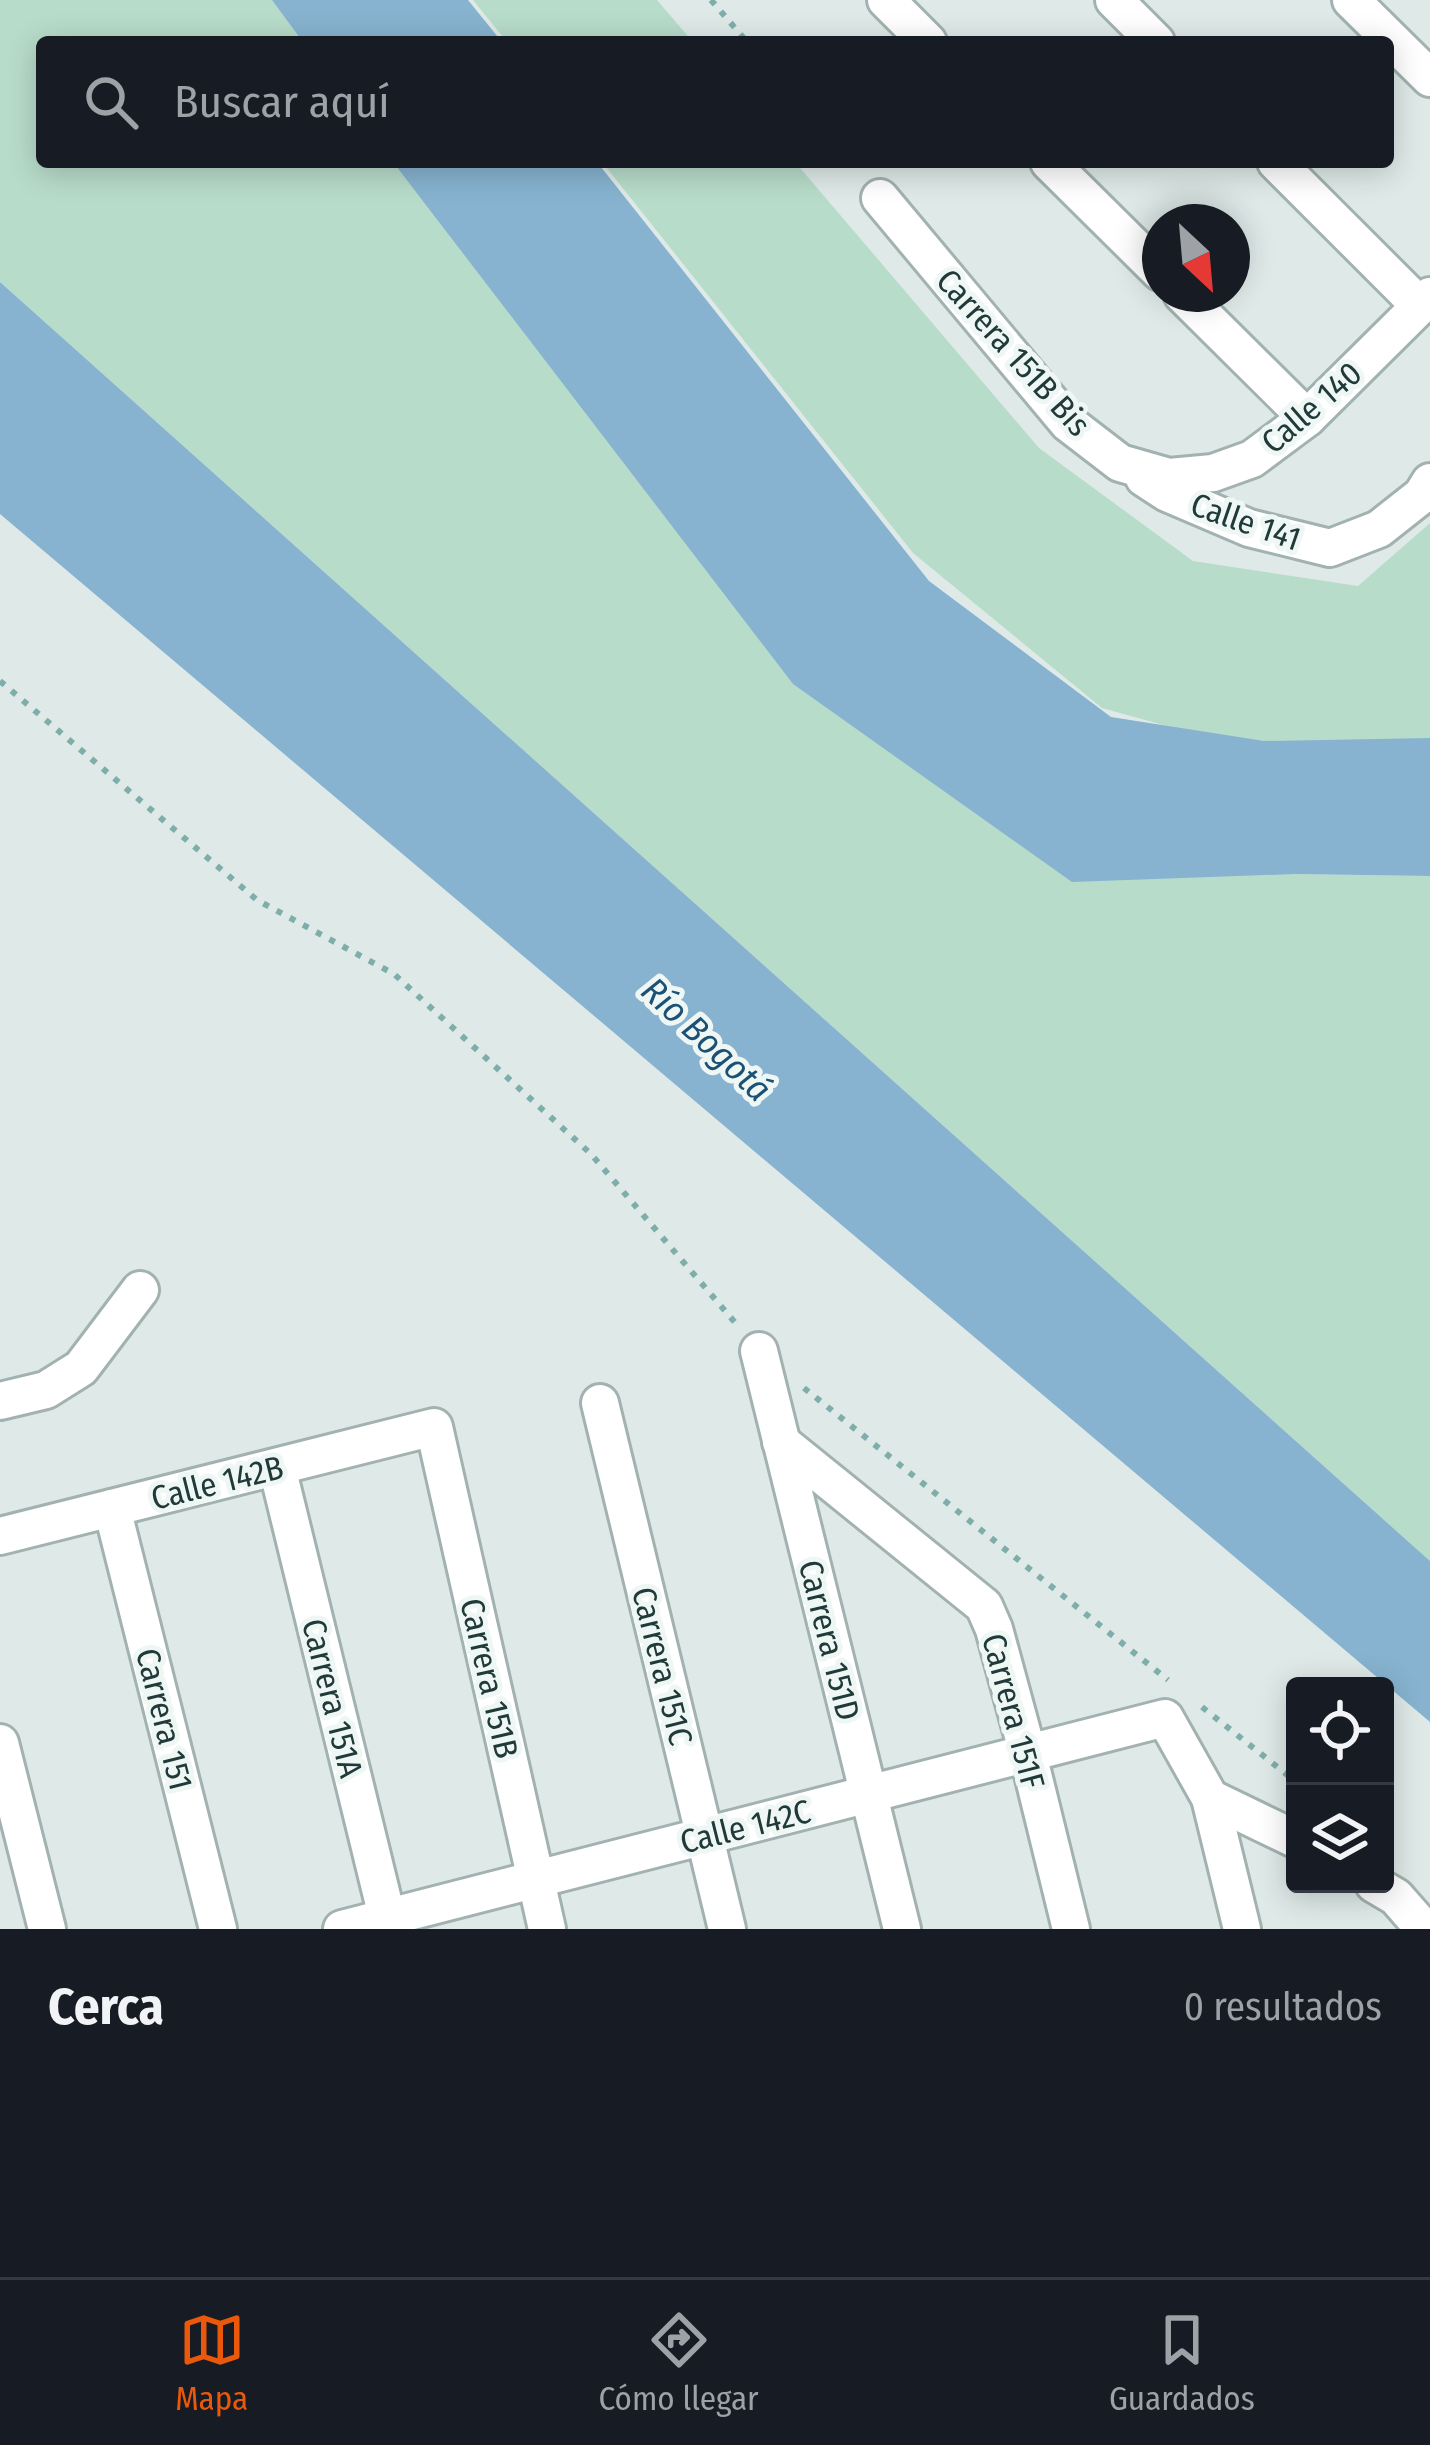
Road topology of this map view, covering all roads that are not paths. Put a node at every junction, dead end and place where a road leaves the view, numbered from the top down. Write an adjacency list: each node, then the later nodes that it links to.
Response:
1 (886, 0): 4 (street)
2 (1114, 0): 5 (street)
3 (1352, 0): 6 (street)
4 (922, 36)
5 (1150, 36)
6 (1388, 36)
7 (1394, 42): 8 (street)
8 (1430, 78)
9 (1055, 168): 12 (street)
10 (1282, 168): 13 (street)
11 (880, 198): 16 (street, Carrera 151B Bis)
12 (1142, 254)
13 (1425, 301): 15 (street, Calle 140)
14 (1200, 312): 15 (street)
15 (1307, 418): 17 (street, Calle 140)
16 (1120, 463): 17 (street, Carrera 151B Bis); 18 (street, Calle 141)
17 (1169, 477)
18 (1430, 482)
19 (140, 1290): 21 (street)
20 (759, 1351): 24 (street, Carrera 151D)
21 (0, 1401)
22 (600, 1403): 33 (street, Carrera 151C)
23 (434, 1427): 25 (street, Calle 142B); 34 (street, Carrera 151B)
24 (782, 1442): 29 (street, Carrera 151F); 30 (street, Carrera 151D)
25 (277, 1467): 26 (street, Calle 142B); 36 (street, Carrera 151A)
26 (112, 1508): 27 (street, Calle 142B); 38 (street, Carrera 151)
27 (0, 1536)
28 (0, 1743): 37 (street)
29 (1028, 1754): 30 (street, Calle 142C); 31 (street, Calle 142C); 43 (street, Carrera 151F)
30 (869, 1794): 33 (street, Calle 142C); 42 (street, Carrera 151D)
31 (1210, 1798): 32 (street); 44 (street)
32 (1286, 1835)
33 (704, 1837): 34 (street, Calle 142C); 41 (street, Carrera 151C)
34 (535, 1880): 36 (street, Calle 142C); 40 (street, Carrera 151B)
35 (1389, 1893): 45 (street)
36 (388, 1923): 39 (street, Calle 142C)
37 (47, 1929)
38 (218, 1929)
39 (342, 1929)
40 (547, 1929)
41 (727, 1929)
42 (902, 1929)
43 (1071, 1929)
44 (1242, 1929)
45 (1424, 1929)

